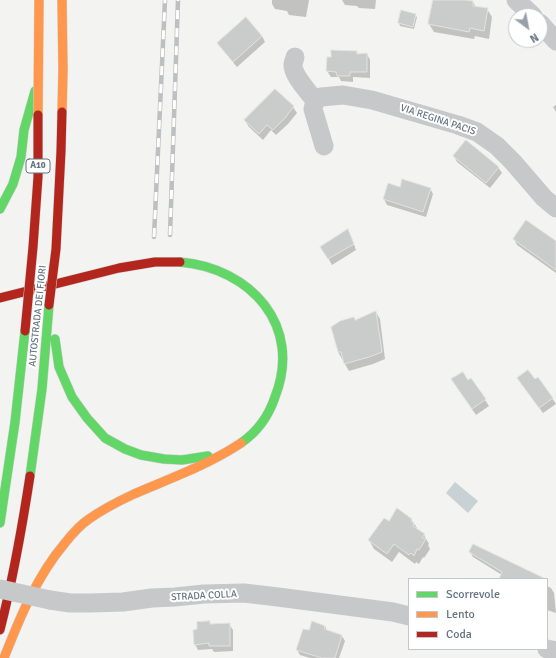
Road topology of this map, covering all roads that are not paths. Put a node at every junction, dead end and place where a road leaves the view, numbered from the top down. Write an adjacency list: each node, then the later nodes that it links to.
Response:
1 (39, 0): 8 (highway, AUTOSTRADA DEI FIORI / A10, bridge)
2 (62, 0): 14 (highway, AUTOSTRADA DEI FIORI / A10, bridge)
3 (516, 0): 4 (street)
4 (524, 8)
5 (548, 32): 6 (street)
6 (556, 41)
7 (295, 57): 9 (street)
8 (39, 78): 12 (highway, bridge); 16 (highway, AUTOSTRADA DEI FIORI / A10, bridge)
9 (315, 101): 10 (street); 11 (street, VIA REGINA PACIS)
10 (324, 146)
11 (556, 208)
12 (0, 209)
13 (0, 298): 15 (highway)
14 (49, 305): 15 (highway); 19 (highway, AUTOSTRADA DEI FIORI / A10)
15 (221, 455): 20 (highway)
16 (0, 522)
17 (0, 589): 18 (street, STRADA COLLA, bridge)
18 (408, 616)
19 (0, 630)
20 (4, 658)

